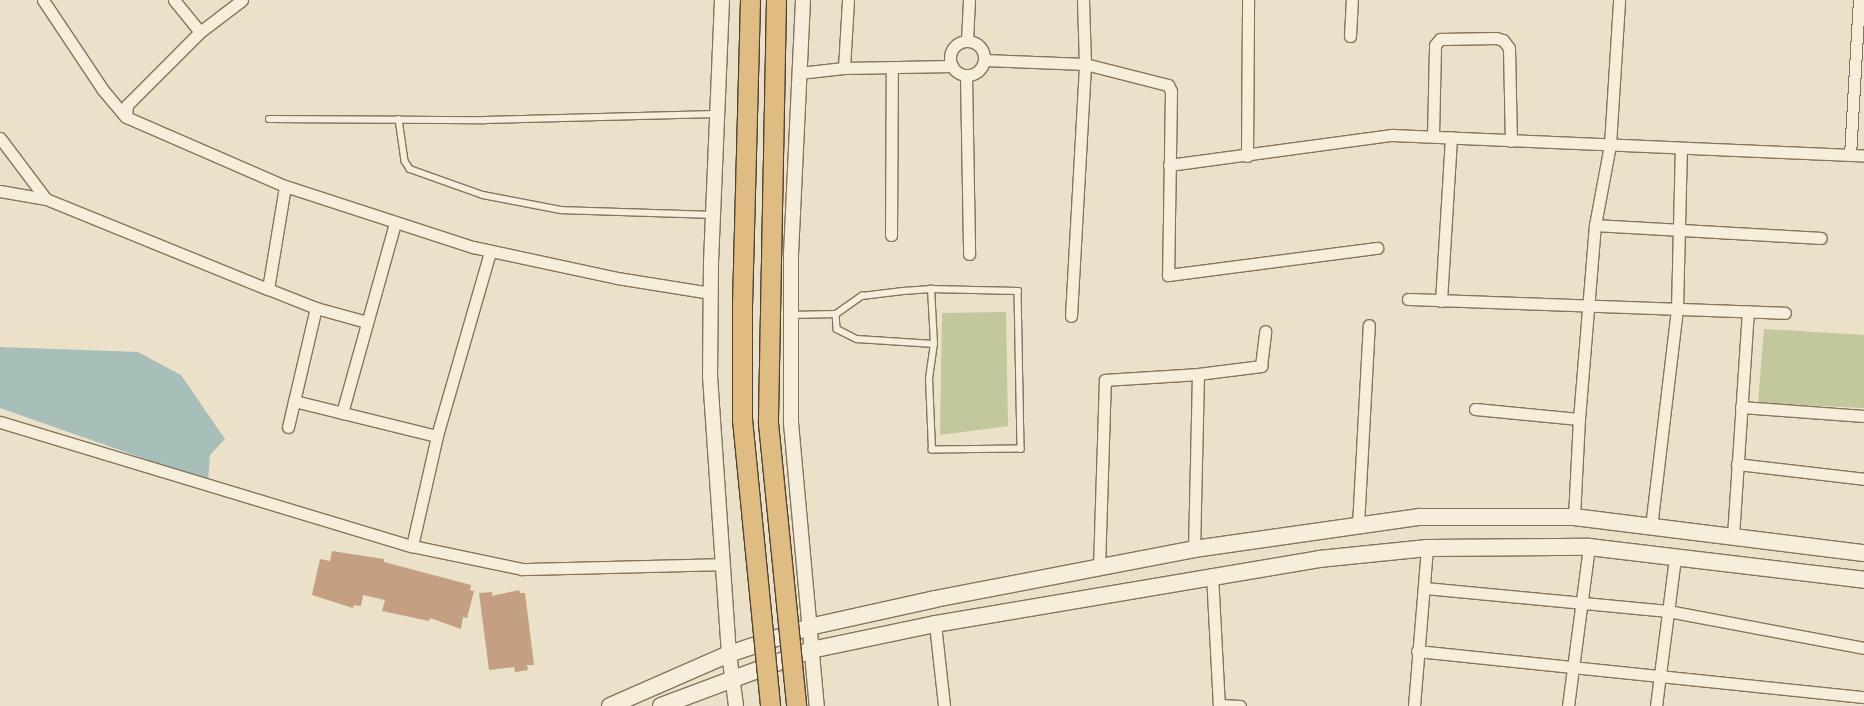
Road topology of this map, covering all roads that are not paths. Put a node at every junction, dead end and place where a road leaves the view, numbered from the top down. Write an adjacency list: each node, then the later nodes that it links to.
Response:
1 (43, 0): 26 (street)
2 (174, 0): 15 (street)
3 (242, 0): 15 (street)
4 (722, 0): 25 (street)
5 (750, 0): 110 (highway, bridge)
6 (776, 0): 111 (highway, bridge)
7 (803, 0): 23 (street)
8 (848, 0): 21 (street)
9 (969, 0): 17 (street)
10 (1084, 0): 19 (street)
11 (1248, 0): 36 (street)
12 (1352, 0): 16 (street)
13 (1619, 0): 33 (street)
14 (1859, 0): 35 (street)
15 (200, 32): 26 (street)
16 (1350, 36)
17 (967, 41): 18 (street); 20 (street)
18 (984, 60): 19 (street); 24 (street)
19 (1085, 64): 38 (street); 63 (street)
20 (952, 66): 22 (street); 24 (street)
21 (844, 68): 22 (street); 23 (street)
22 (892, 68): 46 (street)
23 (800, 73): 62 (street)
24 (966, 75): 50 (street)
25 (718, 114): 28 (lane); 42 (street)
26 (126, 117): 39 (street)
27 (269, 119): 28 (lane)
28 (399, 119): 42 (lane)
29 (1434, 136): 30 (street); 32 (street); 36 (street)
30 (1451, 137): 32 (street); 55 (street)
31 (0, 138): 41 (street)
32 (1512, 141): 33 (street)
33 (1610, 145): 34 (street); 44 (street)
34 (1681, 148): 35 (street); 45 (street)
35 (1850, 155): 37 (street)
36 (1247, 156): 38 (street)
37 (1864, 156)
38 (1169, 165): 48 (street)
39 (285, 186): 43 (street); 51 (street)
40 (0, 192): 41 (street)
41 (46, 199): 51 (street)
42 (713, 215): 53 (street)
43 (395, 222): 49 (street); 64 (street)
44 (1595, 225): 45 (street); 56 (street)
45 (1678, 229): 47 (street); 58 (street)
46 (891, 235)
47 (1821, 238)
48 (1376, 248)
49 (490, 252): 53 (street); 77 (street)
50 (970, 254)
51 (268, 289): 57 (street)
52 (931, 289): 61 (lane); 67 (lane); 67 (lane)
53 (711, 293): 90 (street)
54 (1408, 300): 55 (street)
55 (1441, 301): 56 (street)
56 (1589, 306): 58 (street); 74 (street)
57 (316, 308): 64 (street); 69 (street)
58 (1677, 309): 59 (street); 82 (street)
59 (1748, 312): 60 (street); 70 (street)
60 (1785, 313)
61 (836, 314): 62 (lane); 67 (lane)
62 (791, 315): 98 (street)
63 (1071, 316)
64 (367, 322): 72 (street)
65 (1369, 325): 81 (street)
66 (1264, 331): 68 (street)
67 (934, 344)
68 (1198, 374): 87 (street); 91 (street)
69 (294, 402): 72 (street); 76 (street)
70 (1741, 407): 73 (street); 78 (street)
71 (1475, 409): 74 (street)
72 (342, 413): 77 (street)
73 (1864, 416)
74 (1579, 420): 80 (street)
75 (0, 422): 84 (street)
76 (288, 427)
77 (437, 436): 84 (street)
78 (1737, 464): 79 (street); 83 (street)
79 (1864, 479)
80 (1574, 516): 81 (main road); 82 (main road)
81 (1358, 525): 87 (main road)
82 (1651, 527): 83 (main road)
83 (1733, 536): 88 (main road)
84 (412, 546): 90 (street)
85 (1589, 547): 86 (main road); 89 (main road); 95 (street)
86 (1427, 548): 92 (main road); 94 (street)
87 (1194, 549): 91 (main road)
88 (1864, 553)
89 (1675, 556): 93 (main road); 96 (street)
90 (723, 564): 102 (street)
91 (1098, 568): 98 (main road)
92 (1212, 574): 97 (main road); 114 (street)
93 (1864, 580)
94 (1425, 588): 95 (street); 101 (street)
95 (1580, 603): 96 (street); 103 (street)
96 (1668, 611): 99 (street); 104 (street)
97 (935, 624): 100 (main road); 113 (street)
98 (809, 627): 100 (street); 102 (main road)
99 (1864, 648)
100 (811, 650): 105 (main road); 112 (street)
101 (1417, 650): 103 (street); 116 (street)
102 (729, 654): 105 (street); 107 (main road)
103 (1574, 668): 104 (street); 117 (street)
104 (1660, 677): 106 (street); 118 (street)
105 (733, 678): 108 (main road); 109 (street)
106 (1864, 697)
107 (610, 706)
108 (661, 706)
109 (736, 706)
110 (770, 706)
111 (796, 706)
112 (817, 706)
113 (944, 706)
114 (1219, 706): 115 (street)
115 (1240, 706)
116 (1414, 706)
117 (1568, 706)
118 (1656, 706)

